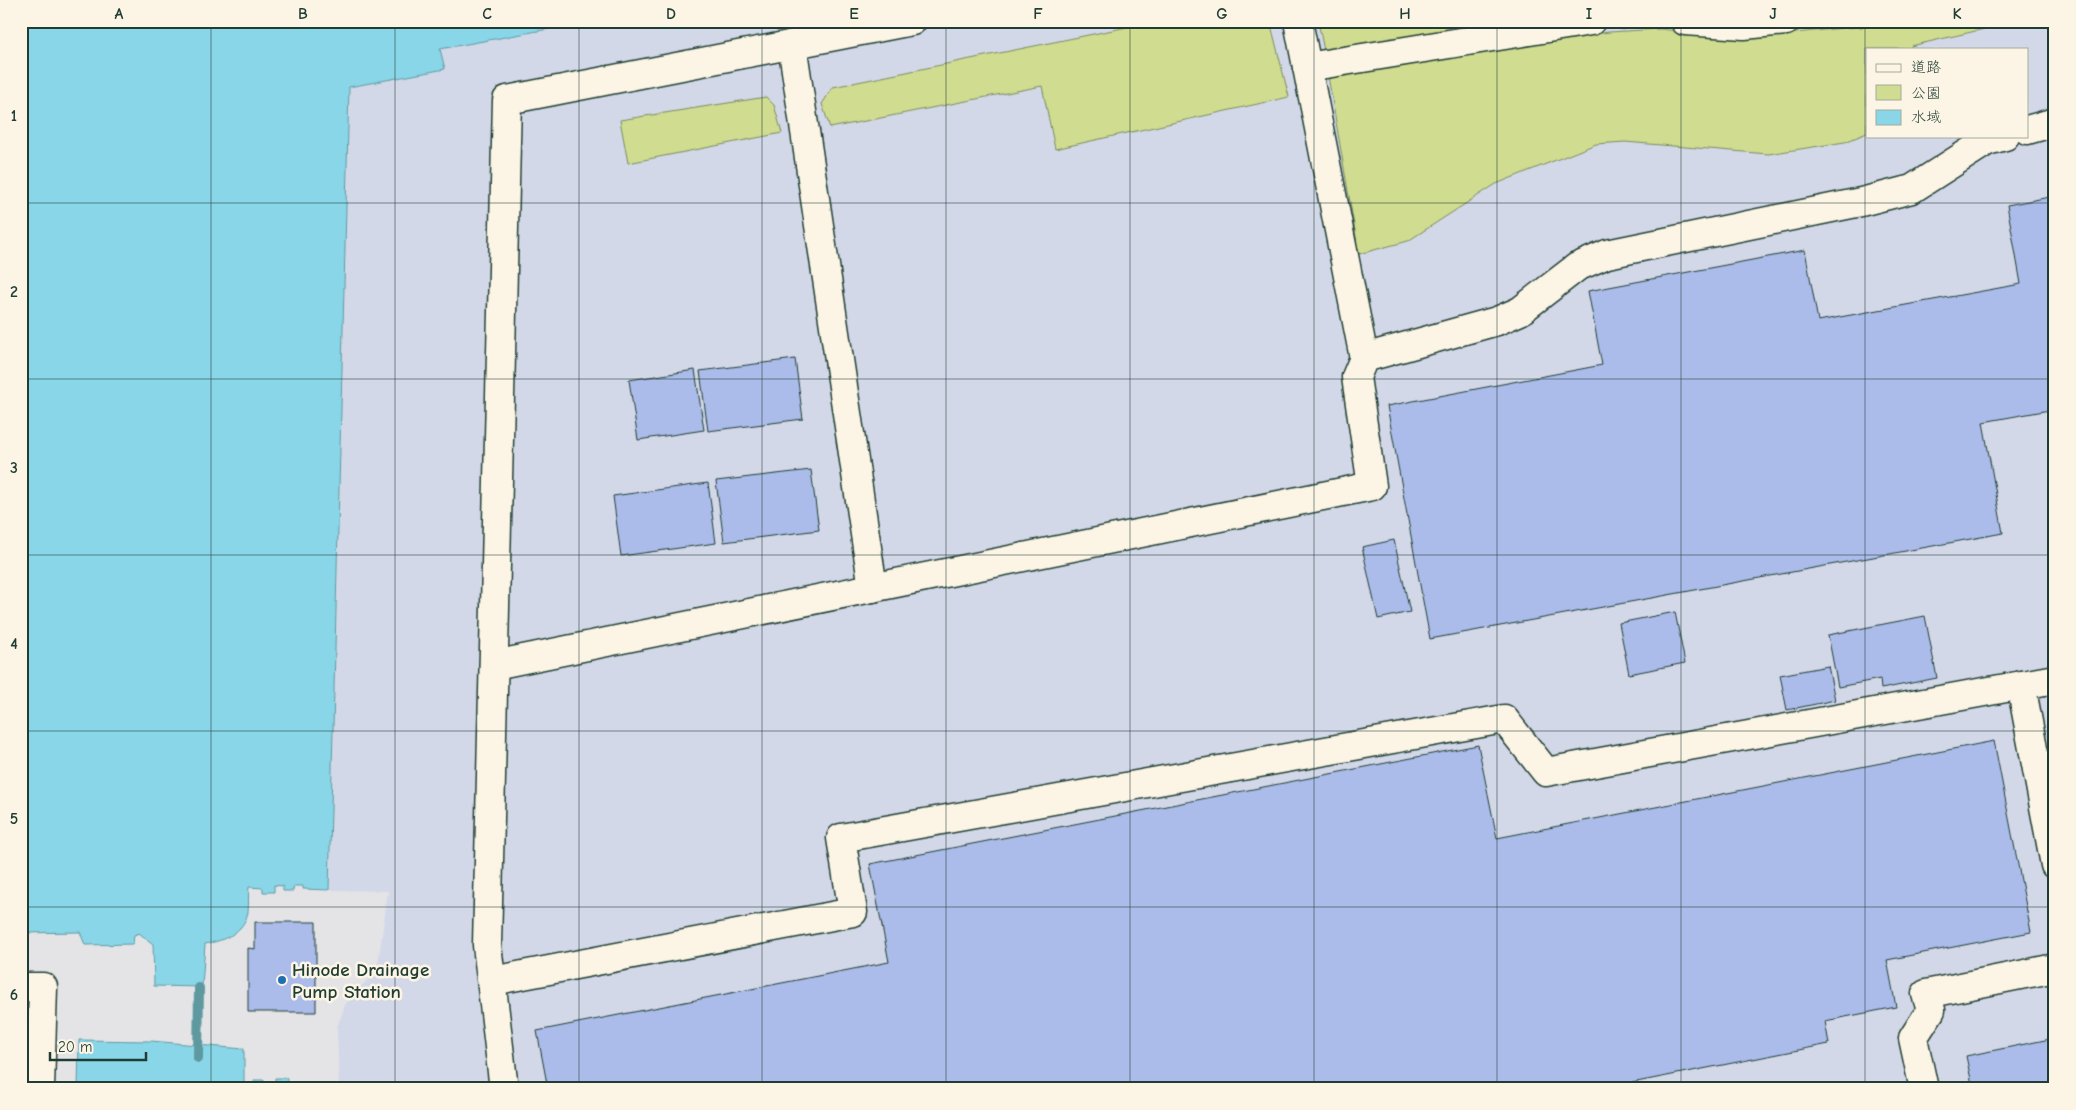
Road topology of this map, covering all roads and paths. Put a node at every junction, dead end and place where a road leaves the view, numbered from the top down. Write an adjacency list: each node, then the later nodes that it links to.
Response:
1 (912, 21): 6 (street)
2 (1298, 21): 7 (street)
3 (1591, 21): 7 (street)
4 (1685, 21): 5 (street)
5 (1786, 21)
6 (792, 44): 12 (street); 13 (street)
7 (1307, 67): 11 (street)
8 (2055, 122): 9 (street)
9 (2028, 130)
10 (1998, 138): 11 (street)
11 (1364, 358): 12 (street)
12 (873, 588): 13 (street)
13 (494, 665): 18 (street)
14 (2055, 679): 15 (street)
15 (2021, 685): 16 (street); 18 (street)
16 (2055, 866)
17 (2055, 968): 22 (street)
18 (492, 981): 21 (street)
19 (21, 987): 20 (street)
20 (40, 1089)
21 (504, 1089)
22 (1924, 1089)

